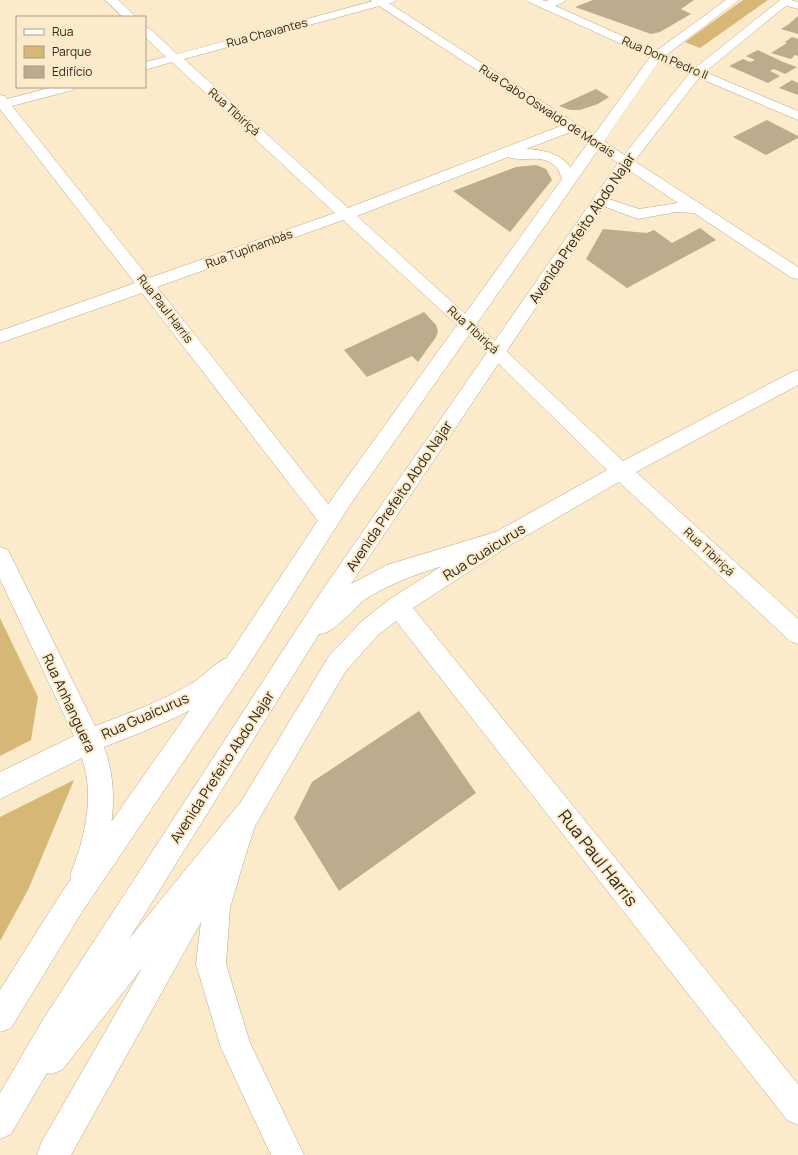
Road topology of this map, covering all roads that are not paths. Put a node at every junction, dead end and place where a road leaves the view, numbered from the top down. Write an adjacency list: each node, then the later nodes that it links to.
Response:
1 (111, 0): 9 (street)
2 (533, 0): 7 (street, Rua Dom Pedro II)
3 (560, 0): 7 (street)
4 (733, 0): 11 (street)
5 (382, 1): 12 (street, Rua Chavantes); 18 (street, Rua Cabo Oswaldo de Morais)
6 (786, 1): 8 (street); 14 (street, Avenida Prefeito Abdo Najar)
7 (545, 5): 11 (street, Rua Dom Pedro II)
8 (798, 6)
9 (129, 16)
10 (146, 32): 12 (street, Rua Tibiriçá)
11 (657, 56): 14 (street, Rua Dom Pedro II); 19 (street)
12 (175, 58): 13 (street, Rua Chavantes); 25 (street, Rua Tibiriçá)
13 (146, 66)
14 (696, 72): 17 (street, Rua Dom Pedro II); 21 (street, Avenida Prefeito Abdo Najar)
15 (64, 88): 16 (street)
16 (1, 103): 27 (street, Rua Paul Harris)
17 (798, 116)
18 (571, 128): 19 (street, Rua Cabo Oswaldo de Morais); 20 (street, Rua Tupinambás)
19 (595, 142): 21 (street, Rua Cabo Oswaldo de Morais); 22 (street)
20 (496, 157): 22 (street, Rua Tupinambás); 25 (street, Rua Tupinambás)
21 (626, 162): 23 (street, Avenida Prefeito Abdo Najar); 24 (street, Rua Cabo Oswaldo de Morais)
22 (569, 179): 28 (street)
23 (600, 200): 24 (street); 30 (street, Avenida Prefeito Abdo Najar)
24 (699, 209): 26 (street, Rua Cabo Oswaldo de Morais)
25 (347, 214): 27 (street, Rua Tupinambás); 28 (street, Rua Tibiriçá)
26 (798, 274)
27 (146, 285): 29 (street, Rua Tupinambás); 33 (street, Rua Paul Harris)
28 (467, 324): 30 (street, Rua Tibiriçá); 33 (street)
29 (0, 337)
30 (498, 353): 32 (street, Rua Tibiriçá); 38 (street, Avenida Prefeito Abdo Najar)
31 (798, 377): 32 (street, Rua Guaicurus)
32 (621, 471): 34 (street, Rua Guaicurus); 37 (street, Rua Tibiriçá)
33 (329, 520): 39 (street)
34 (502, 539): 36 (street, Rua Guaicurus); 38 (street)
35 (0, 556): 40 (street, Rua Anhanguera)
36 (398, 606): 42 (street, Rua Guaicurus); 45 (street, Rua Paul Harris)
37 (798, 634)
38 (301, 643): 46 (street, Avenida Prefeito Abdo Najar)
39 (240, 658): 40 (street, Rua Guaicurus); 43 (street)
40 (88, 741): 41 (street, Rua Guaicurus); 43 (street, Rua Anhanguera)
41 (0, 786)
42 (248, 813): 46 (street); 47 (street); 48 (street)
43 (72, 902): 44 (street)
44 (0, 1017)
45 (798, 1109)
46 (0, 1123)
47 (53, 1155)
48 (288, 1155)

